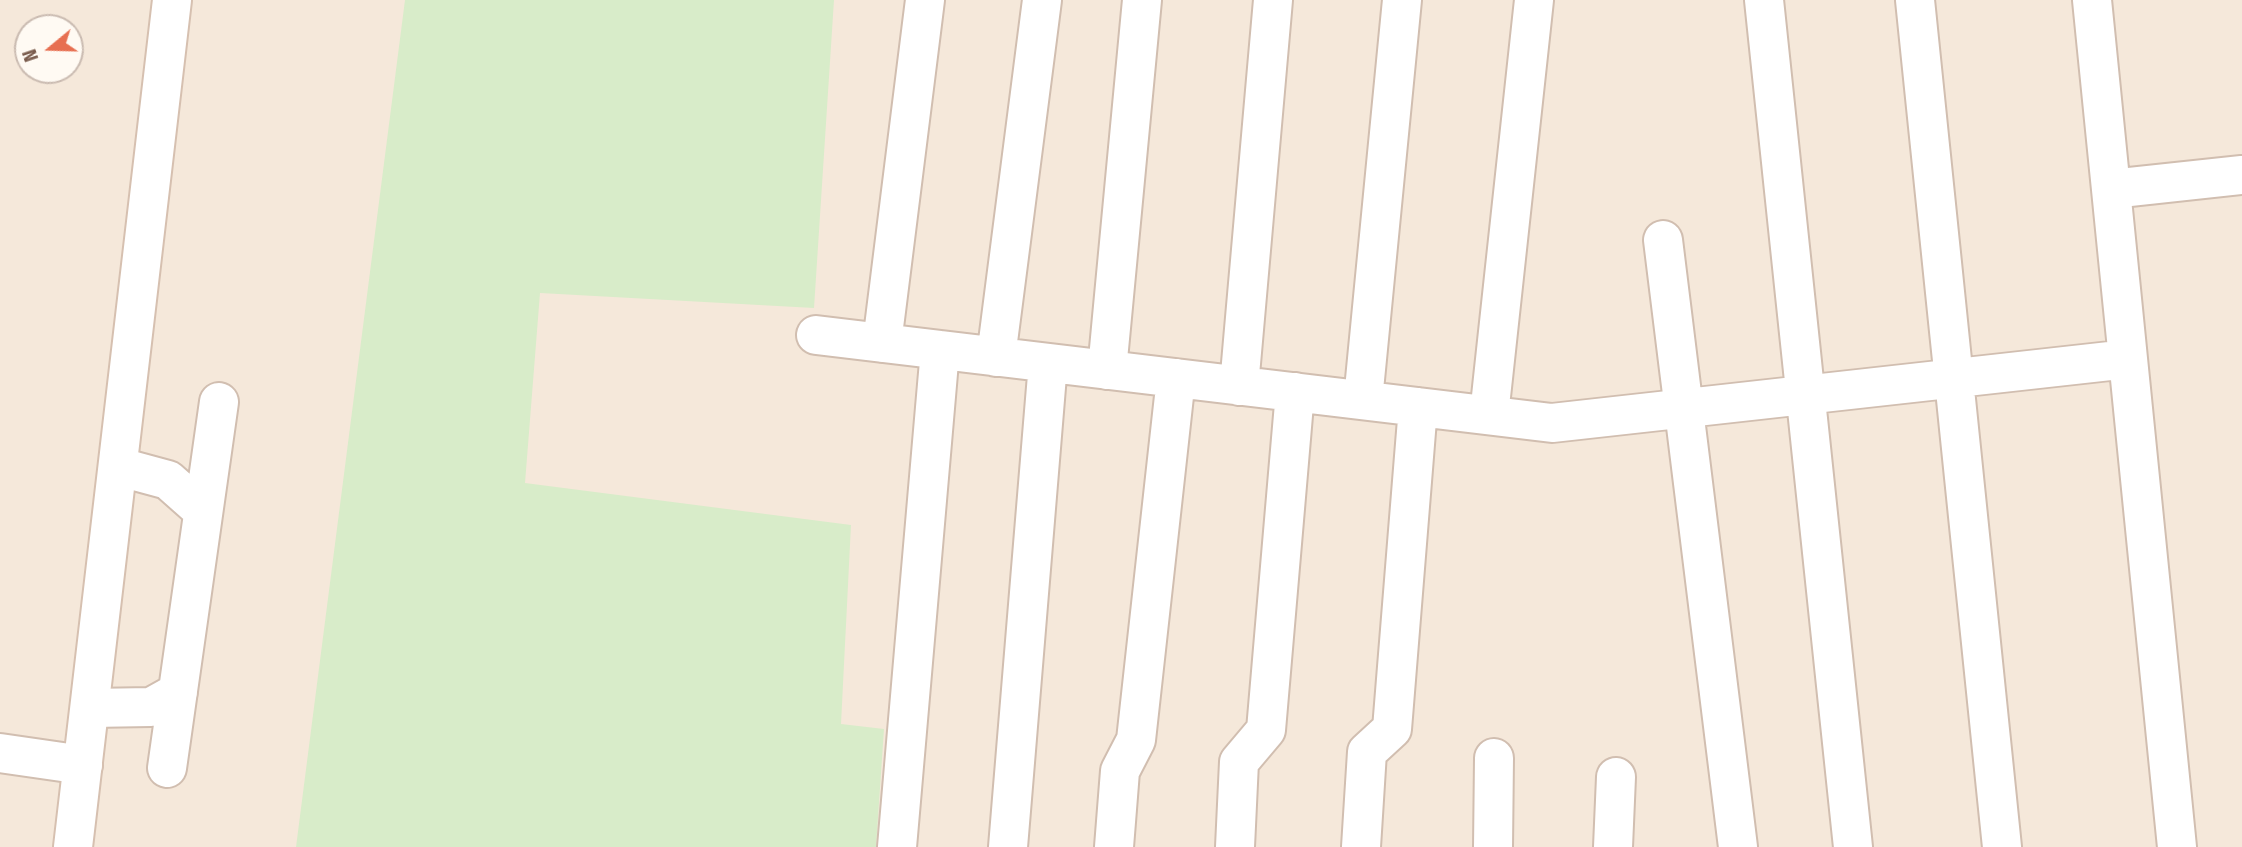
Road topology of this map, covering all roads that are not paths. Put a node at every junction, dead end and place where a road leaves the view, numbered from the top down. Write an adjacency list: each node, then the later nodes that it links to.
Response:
1 (172, 0): 31 (street)
2 (925, 0): 15 (street)
3 (1042, 0): 17 (street)
4 (1142, 0): 20 (street)
5 (1273, 0): 23 (street)
6 (1402, 0): 26 (street)
7 (1534, 0): 30 (street)
8 (1764, 0): 25 (street)
9 (1914, 0): 22 (street)
10 (2092, 0): 12 (street)
11 (2242, 175): 12 (street)
12 (2111, 189): 18 (street)
13 (1663, 240): 29 (street)
14 (816, 335): 15 (street)
15 (882, 343): 16 (street)
16 (940, 351): 17 (street); 41 (street)
17 (996, 357): 19 (street)
18 (2128, 359): 22 (street); 51 (street)
19 (1048, 363): 20 (street); 42 (street)
20 (1107, 370): 21 (street)
21 (1176, 378): 23 (street); 43 (street)
22 (1953, 378): 25 (street); 50 (street)
23 (1239, 386): 24 (street)
24 (1296, 392): 26 (street); 44 (street)
25 (1805, 394): 29 (street); 49 (street)
26 (1363, 400): 28 (street)
27 (219, 402): 32 (street)
28 (1418, 407): 30 (street); 45 (street)
29 (1683, 408): 30 (street); 48 (street)
30 (1489, 415)
31 (120, 467): 32 (street); 34 (street)
32 (204, 511): 33 (street)
33 (178, 692): 34 (street); 38 (street)
34 (90, 708): 37 (street)
35 (0, 753): 37 (street)
36 (1494, 758): 46 (street)
37 (83, 765): 40 (street)
38 (167, 768)
39 (1616, 777): 47 (street)
40 (73, 847)
41 (897, 847)
42 (1008, 847)
43 (1114, 847)
44 (1235, 847)
45 (1361, 847)
46 (1493, 847)
47 (1613, 847)
48 (1738, 847)
49 (1853, 847)
50 (2002, 847)
51 (2177, 847)

